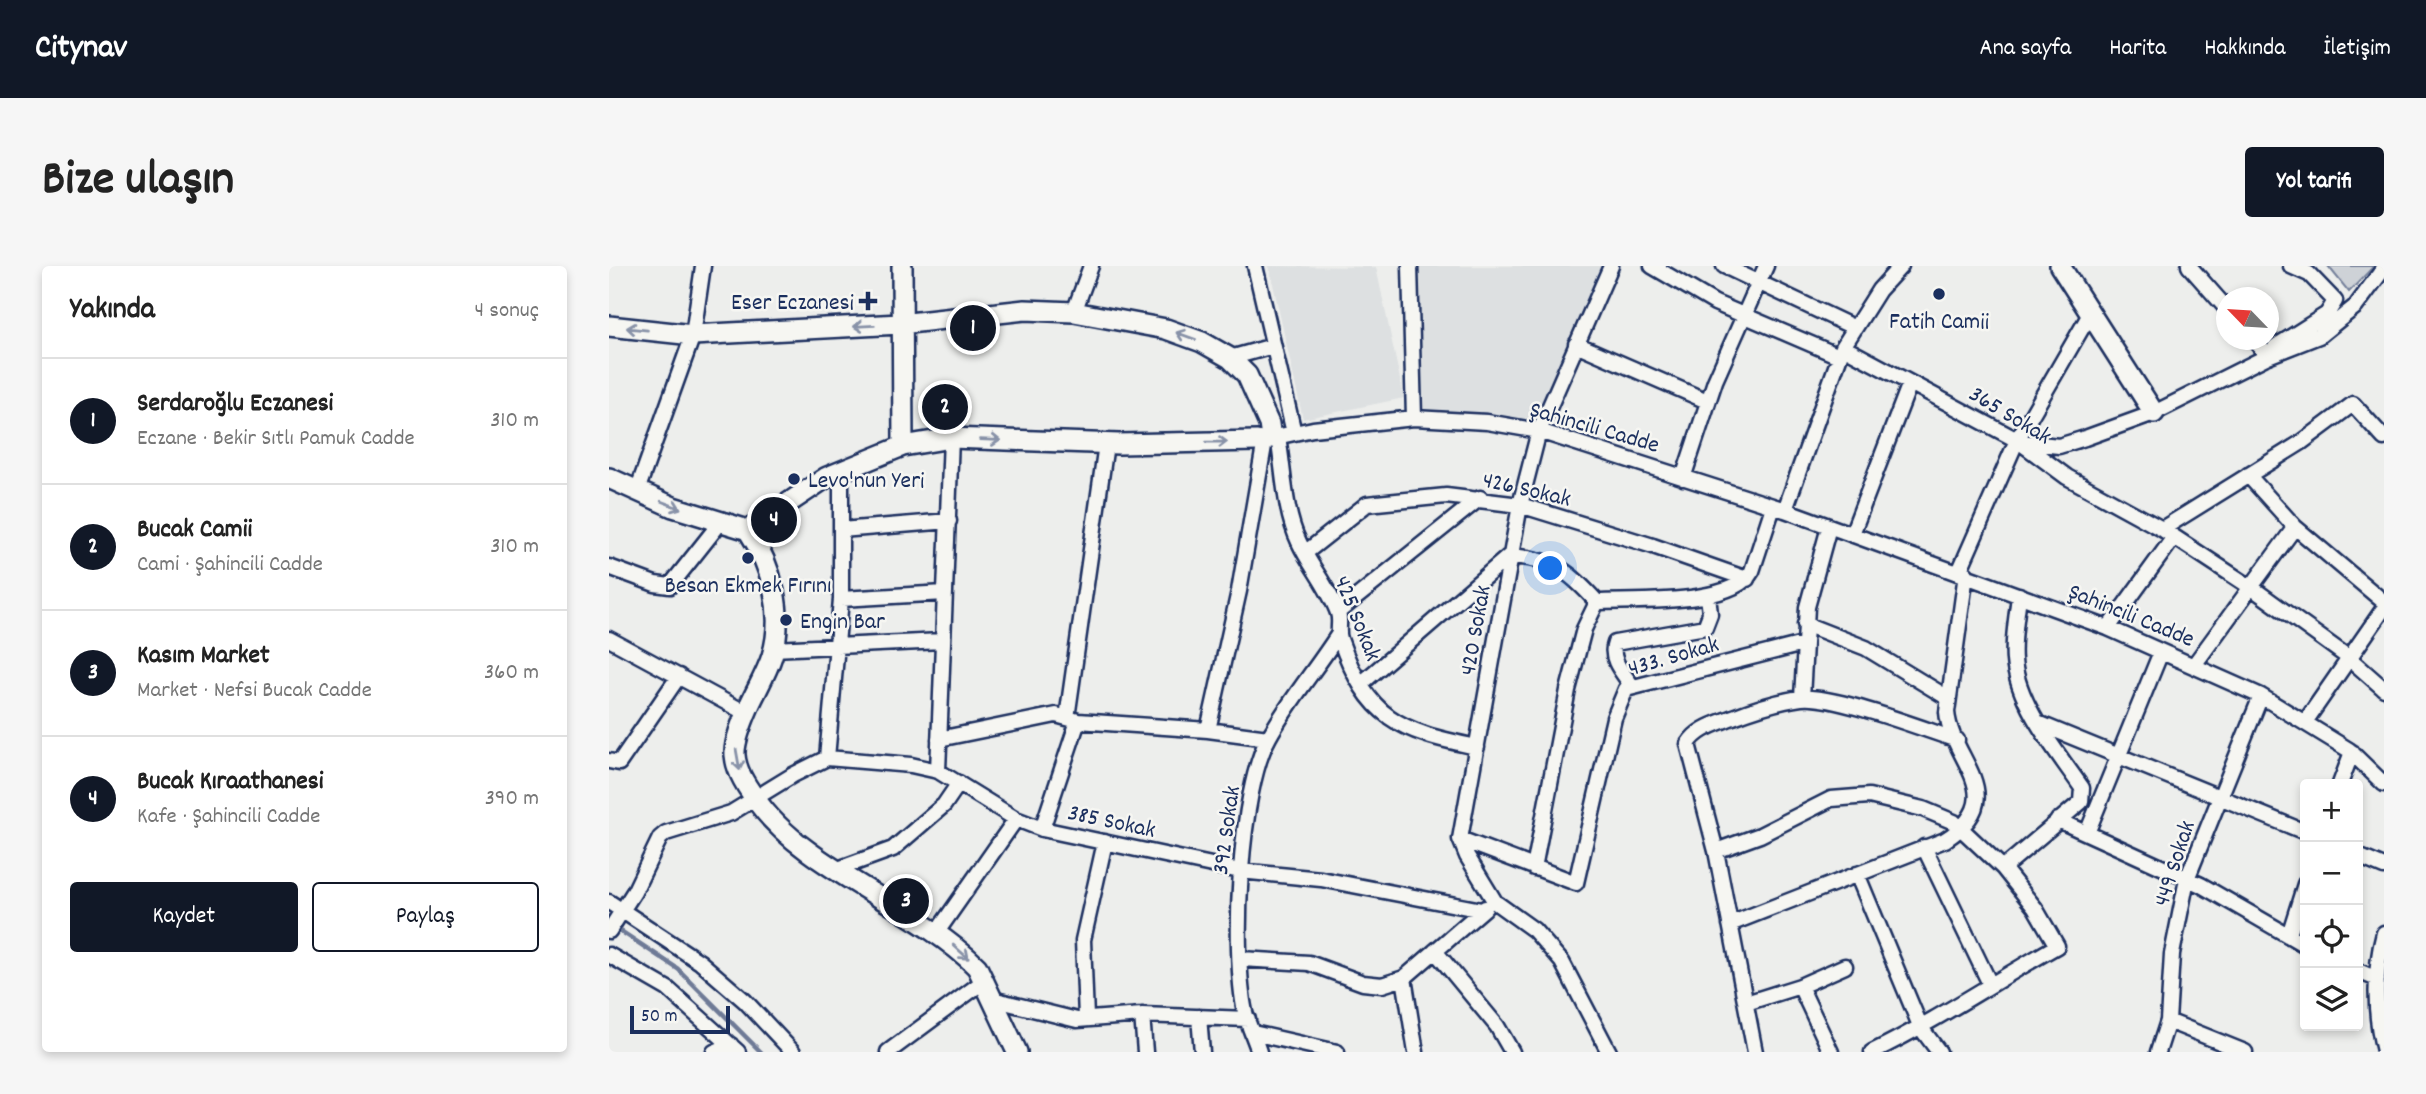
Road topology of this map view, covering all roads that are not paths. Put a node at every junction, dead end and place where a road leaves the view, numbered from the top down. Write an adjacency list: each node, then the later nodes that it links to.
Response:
1 (703, 266): 23 (street)
2 (902, 266): 20 (street)
3 (1091, 266): 17 (street)
4 (1255, 266): 25 (street)
5 (1410, 266): 33 (street)
6 (1611, 266): 24 (street, 420 Sokak)
7 (1652, 266): 19 (street, 365 Sokak)
8 (1724, 266): 15 (street)
9 (1766, 266): 15 (street)
10 (1901, 266): 22 (street)
11 (2060, 266): 18 (street)
12 (2189, 266): 16 (street)
13 (2291, 266): 28 (street)
14 (2384, 268): 28 (street)
15 (1757, 283): 19 (street); 22 (street)
16 (2216, 297)
17 (1074, 312): 20 (street); 29 (street, one-way to 17)
18 (2090, 314): 32 (street); 39 (street)
19 (1743, 315): 27 (street, 365 Sokak); 31 (street)
20 (900, 324): 23 (street, one-way to 23); 41 (street)
21 (609, 326): 23 (street, one-way to 21)
22 (1853, 327): 27 (street)
23 (693, 335): 46 (street)
24 (1576, 344): 31 (street); 34 (street, 420 Sokak)
25 (1273, 346): 29 (street); 35 (street)
26 (2262, 350): 28 (street)
27 (1841, 352): 30 (street, 365 Sokak); 49 (street)
28 (2268, 356): 32 (street)
29 (1230, 358): 38 (street)
30 (1910, 383): 39 (street, 365 Sokak); 57 (street)
31 (1707, 401): 45 (street)
32 (2154, 414): 39 (street)
33 (1415, 418): 34 (street, Şahincili Cadde); 35 (street, Şahincili Cadde)
34 (1539, 431): 45 (street, Şahincili Cadde); 48 (street, 420 Sokak)
35 (1294, 433): 38 (street, Şahincili Cadde)
36 (951, 438): 40 (street, Şahincili Cadde, one-way to 40); 41 (street, Şahincili Cadde); 50 (street)
37 (2384, 438): 43 (street)
38 (1268, 439): 40 (street, Şahincili Cadde, one-way to 38); 58 (street, 425 Sokak); 94 (street)
39 (2017, 440): 56 (street, 365 Sokak); 61 (street)
40 (1106, 444): 91 (street)
41 (902, 446): 42 (street, Şahincili Cadde)
42 (841, 470): 54 (street, Şahincili Cadde); 55 (street)
43 (2248, 475): 53 (street); 56 (street)
44 (609, 478): 46 (street)
45 (1683, 478): 49 (street, Şahincili Cadde)
46 (637, 491): 51 (street, one-way to 51)
47 (1480, 498): 48 (street, 426 Sokak); 58 (street, 426 Sokak); 71 (street)
48 (1520, 505): 59 (street, 420 Sokak); 62 (street, 426 Sokak)
49 (1779, 508): 52 (street, Şahincili Cadde); 62 (street)
50 (949, 521): 55 (street); 64 (street)
51 (720, 523): 54 (street); 60 (street)
52 (1829, 527): 57 (street, Şahincili Cadde); 72 (street)
53 (2295, 527): 63 (street); 69 (street)
54 (748, 530): 79 (street)
55 (841, 530): 67 (street)
56 (2163, 530): 63 (street, 365 Sokak); 73 (street)
57 (1852, 534): 61 (street, Şahincili Cadde)
58 (1305, 553): 71 (street, 425 Sokak)
59 (1509, 556): 68 (street); 84 (street); 98 (street, 420 Sokak)
60 (609, 567)
61 (1962, 573): 66 (street, Şahincili Cadde); 89 (street)
62 (1747, 579): 65 (street)
63 (2249, 587): 81 (street, 365 Sokak); 82 (street)
64 (945, 593): 67 (street); 76 (street)
65 (1708, 595): 68 (street); 85 (street)
66 (2019, 595): 73 (street, Şahincili Cadde); 93 (street)
67 (841, 599): 78 (street)
68 (1597, 602): 121 (street)
69 (2384, 602)
70 (2384, 608): 81 (street)
71 (1338, 612): 74 (street, 425 Sokak)
72 (1805, 624): 77 (street); 89 (street)
73 (2108, 628): 80 (street, Şahincili Cadde)
74 (1338, 635): 84 (street, 425 Sokak); 95 (street, 392 Sokak)
75 (609, 639): 83 (street)
76 (942, 641): 78 (street); 96 (street)
77 (1804, 644): 85 (street, 433. Sokak); 88 (street)
78 (836, 647): 79 (street); 100 (street)
79 (773, 649): 90 (street)
80 (2161, 652): 82 (street, Şahincili Cadde); 101 (street)
81 (2349, 658): 86 (street, 365 Sokak); 92 (street)
82 (2194, 665): 87 (street, Şahincili Cadde)
83 (679, 676): 90 (street); 102 (street)
84 (1362, 683): 98 (street, 425 Sokak)
85 (1632, 686): 121 (street, 433. Sokak)
86 (2384, 689)
87 (2261, 695): 92 (street, Şahincili Cadde); 107 (street, 449 Sokak)
88 (1802, 698): 97 (street); 118 (street)
89 (1948, 698): 97 (street)
90 (746, 713): 108 (street, one-way to 108)
91 (1072, 720): 94 (street); 96 (street); 112 (street)
92 (2305, 722): 99 (street, Şahincili Cadde)
93 (2038, 723): 101 (street); 110 (street)
94 (1208, 730): 95 (street)
95 (1268, 738): 124 (street, 392 Sokak)
96 (939, 739): 103 (street)
97 (1957, 740): 111 (street)
98 (1477, 747): 115 (street, 420 Sokak)
99 (2352, 752): 104 (street); 106 (street, Şahincili Cadde)
100 (827, 758): 103 (street, 385 Sokak); 108 (street)
101 (2120, 758): 107 (street); 114 (street)
102 (609, 761)
103 (937, 771): 105 (street, 385 Sokak)
104 (2342, 779)
105 (959, 783): 109 (street, 385 Sokak); 123 (street)
106 (2384, 783)
107 (2219, 797): 113 (street); 126 (street, 449 Sokak)
108 (755, 799): 123 (street); 129 (street)
109 (1016, 818): 112 (street, 385 Sokak); 133 (street)
110 (2058, 820): 114 (street); 122 (street)
111 (1958, 827): 117 (street); 118 (street); 122 (street)
112 (1042, 829): 116 (street, 385 Sokak)
113 (2300, 830)
114 (2087, 833): 126 (street)
115 (1460, 839): 121 (street); 128 (street)
116 (1105, 842): 124 (street, 385 Sokak); 150 (street)
117 (1924, 847): 125 (street); 144 (street)
118 (1716, 850): 131 (street)
119 (2363, 858): 120 (street)
120 (2384, 867)
121 (1534, 868)
122 (2003, 868): 144 (street)
123 (838, 869): 133 (street)
124 (1240, 871): 130 (street, 385 Sokak); 139 (street, 392 Sokak)
125 (1857, 874): 131 (street); 153 (street)
126 (2187, 879): 135 (street); 151 (street, 449 Sokak)
127 (2300, 900): 135 (street)
128 (1495, 902): 130 (street); 166 (street)
129 (615, 906): 132 (street); 157 (street)
130 (1482, 910): 137 (street)
131 (1730, 924): 147 (street)
132 (609, 931)
133 (937, 932): 146 (street, one-way to 146)
134 (2384, 933): 143 (street)
135 (2289, 935): 136 (street)
136 (2300, 942)
137 (1435, 951): 142 (street); 165 (street)
138 (609, 955): 154 (street)
139 (1241, 958): 142 (street); 152 (street, 392 Sokak)
140 (1845, 966): 145 (street)
141 (2363, 973): 143 (street)
142 (1404, 978): 164 (street)
143 (2377, 979): 155 (street)
144 (1990, 984): 153 (street)
145 (1800, 986): 147 (street); 168 (street)
146 (988, 990): 150 (street); 158 (street); 159 (street)
147 (1746, 1003): 167 (street)
148 (1142, 1015): 149 (street); 150 (street); 160 (street)
149 (1199, 1017): 152 (street); 161 (street)
150 (1086, 1018)
151 (2168, 1021): 171 (street, 449 Sokak); 172 (street)
152 (1250, 1026): 162 (street, 392 Sokak); 163 (street)
153 (1921, 1028): 169 (street); 170 (street)
154 (734, 1049): 156 (street)
155 (2384, 1051)
156 (714, 1052)
157 (793, 1052)
158 (888, 1052)
159 (1017, 1052)
160 (1145, 1052)
161 (1202, 1052)
162 (1259, 1052)
163 (1337, 1052)
164 (1416, 1052)
165 (1512, 1052)
166 (1609, 1052)
167 (1755, 1052)
168 (1831, 1052)
169 (1872, 1052)
170 (1939, 1052)
171 (2158, 1052)
172 (2245, 1052)

